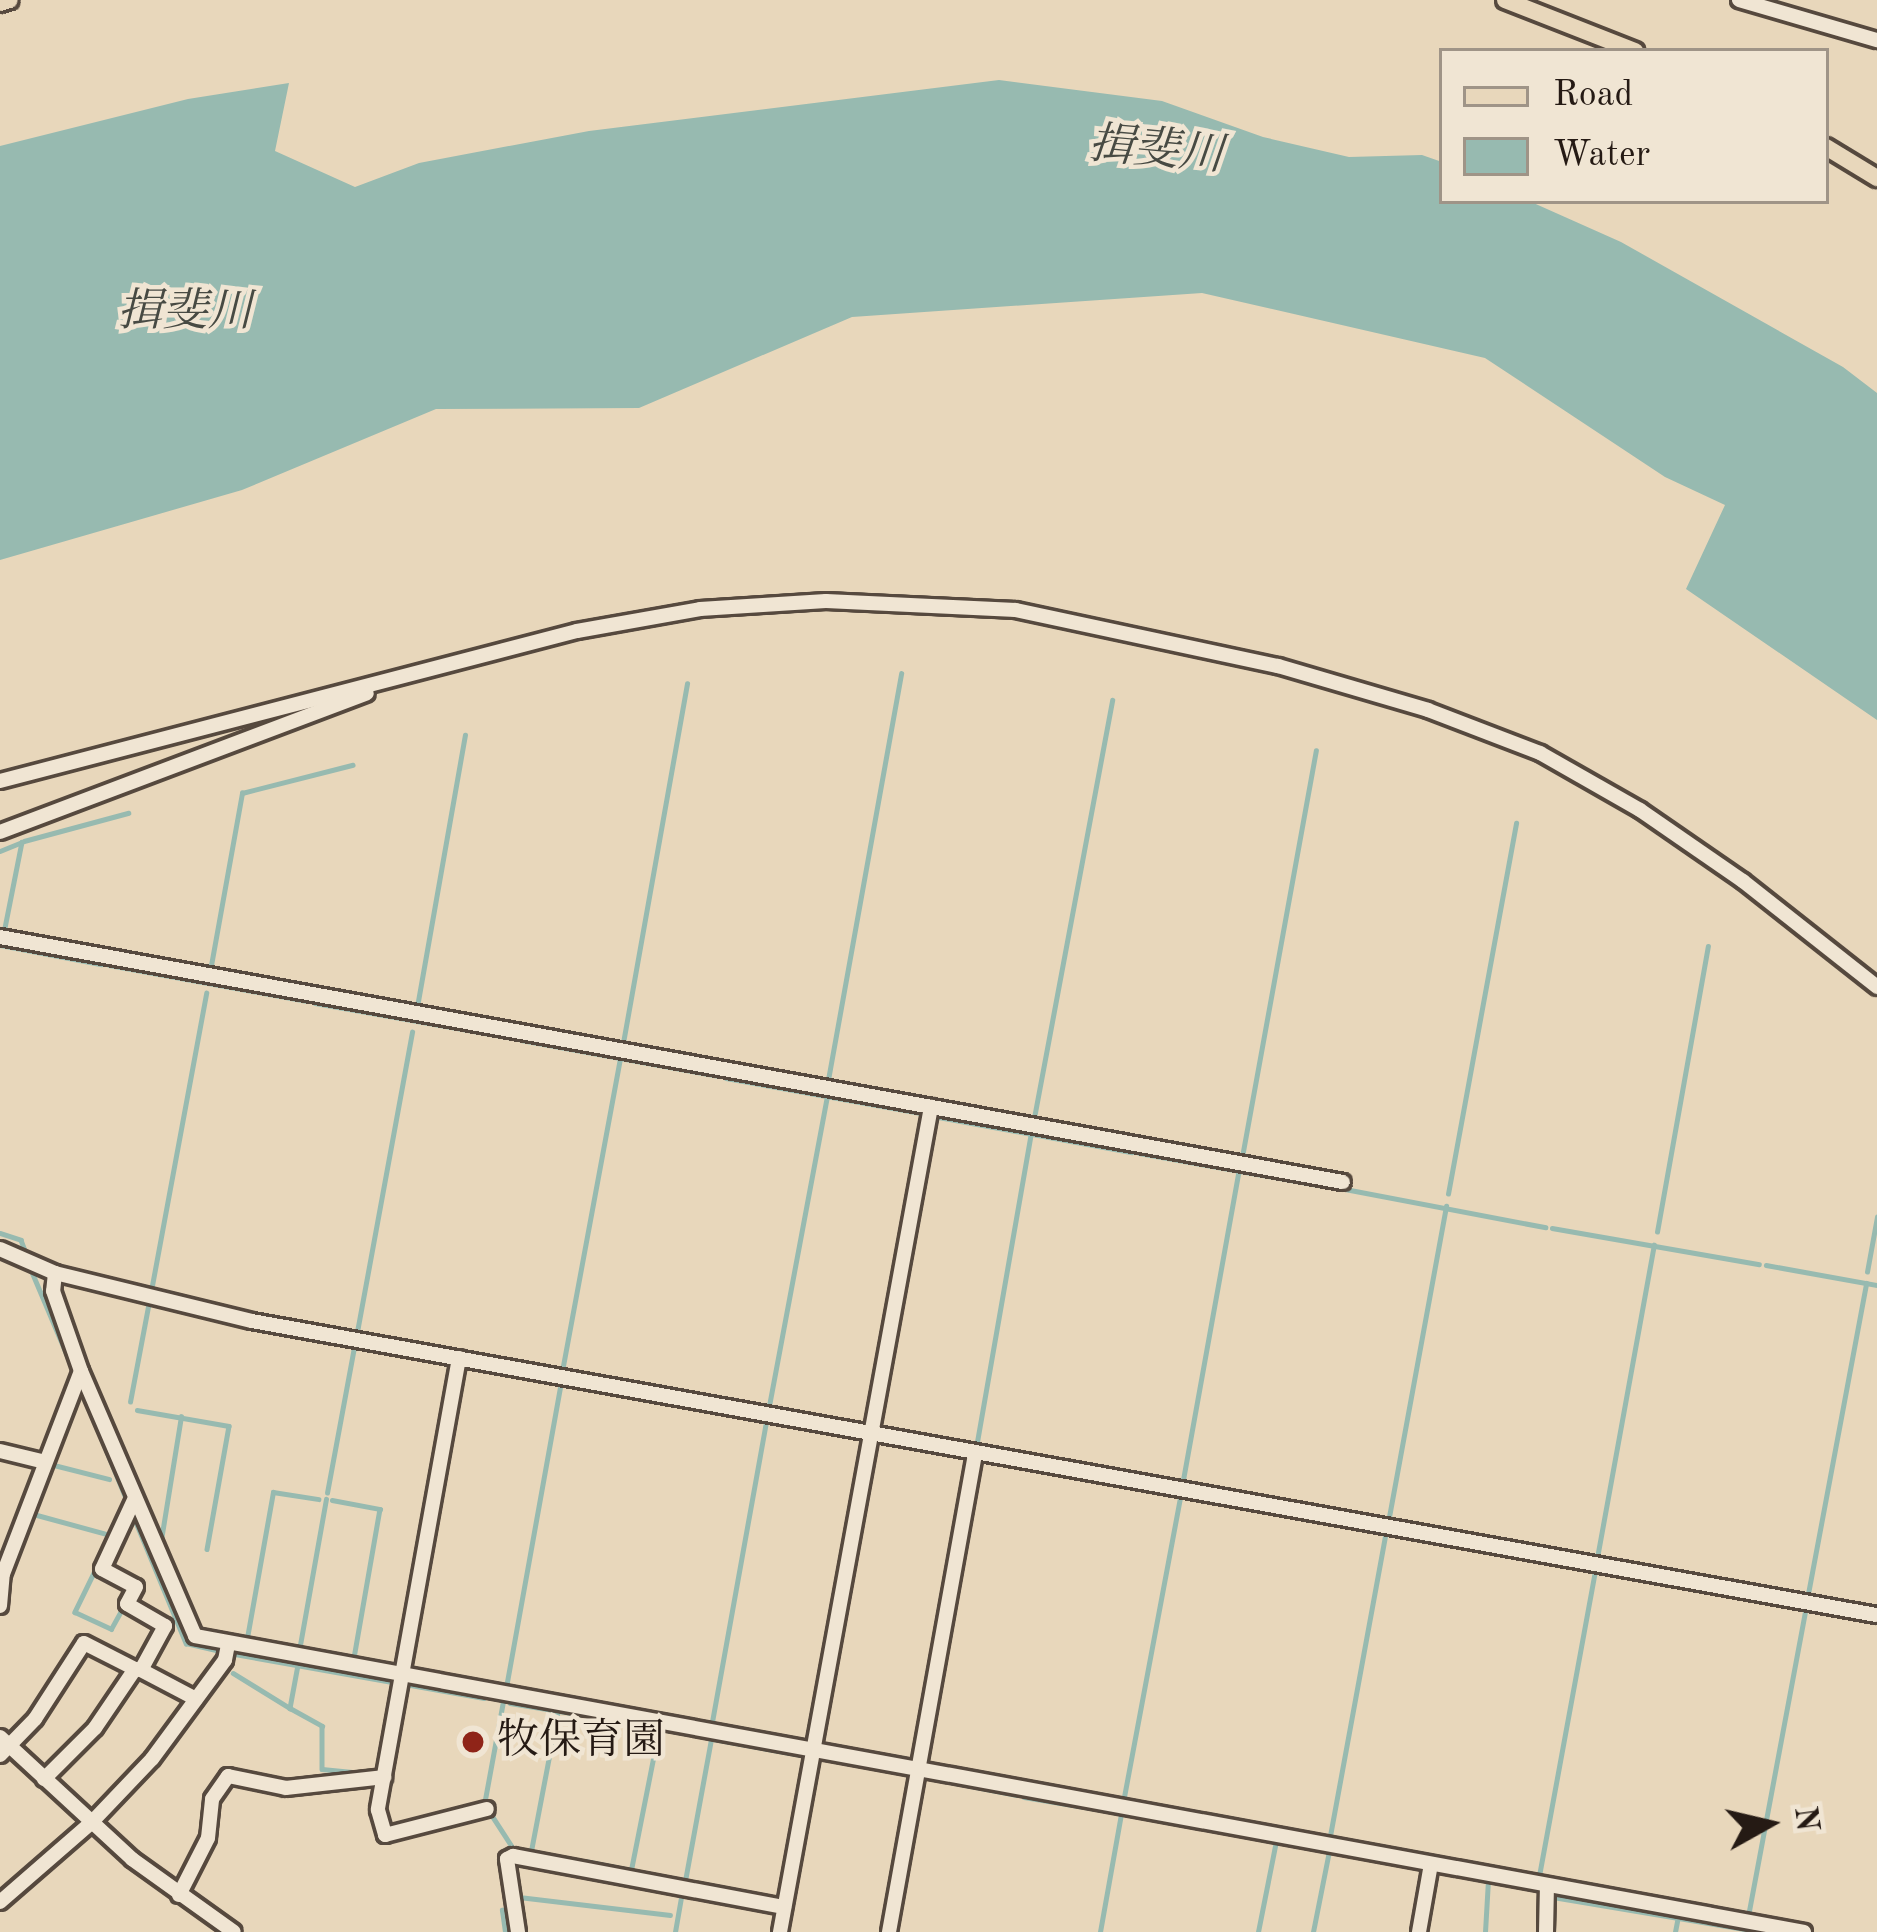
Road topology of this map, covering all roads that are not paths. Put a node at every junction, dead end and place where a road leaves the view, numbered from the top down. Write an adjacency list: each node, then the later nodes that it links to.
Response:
1 (10, 0): 4 (main road)
2 (1505, 0): 6 (main road)
3 (1739, 0): 5 (street)
4 (0, 3)
5 (1877, 40)
6 (1627, 48)
7 (1829, 149): 8 (main road)
8 (1877, 178)
9 (374, 684): 10 (street); 11 (street); 13 (street)
10 (0, 781)
11 (0, 832)
12 (0, 937): 14 (street)
13 (1877, 987)
14 (931, 1107): 15 (street); 20 (street)
15 (1343, 1182)
16 (0, 1249): 17 (street)
17 (55, 1273): 18 (street); 19 (street)
18 (459, 1358): 20 (street); 29 (street)
19 (81, 1371): 23 (street); 24 (street)
20 (871, 1433): 22 (street); 32 (street)
21 (0, 1451): 23 (street)
22 (975, 1453): 26 (street); 33 (street)
23 (45, 1462): 25 (street)
24 (134, 1500): 27 (street); 28 (street)
25 (0, 1606)
26 (1877, 1616)
27 (228, 1645): 29 (street); 30 (street)
28 (138, 1669): 30 (street); 31 (street); 35 (street)
29 (403, 1674): 32 (street); 34 (street)
30 (196, 1699): 37 (street)
31 (3, 1746): 35 (street)
32 (813, 1751): 33 (street); 42 (street)
33 (918, 1769): 38 (street); 46 (street)
34 (384, 1777): 36 (street); 40 (street)
35 (44, 1779): 37 (street)
36 (487, 1809)
37 (91, 1823): 40 (street); 41 (street)
38 (1431, 1864): 39 (street); 47 (street)
39 (1547, 1885): 48 (street); 49 (street)
40 (179, 1895): 43 (street)
41 (0, 1902)
42 (784, 1907): 44 (street); 45 (street)
43 (228, 1930)
44 (518, 1932)
45 (780, 1932)
46 (889, 1932)
47 (1420, 1932)
48 (1546, 1932)
49 (1804, 1932)

